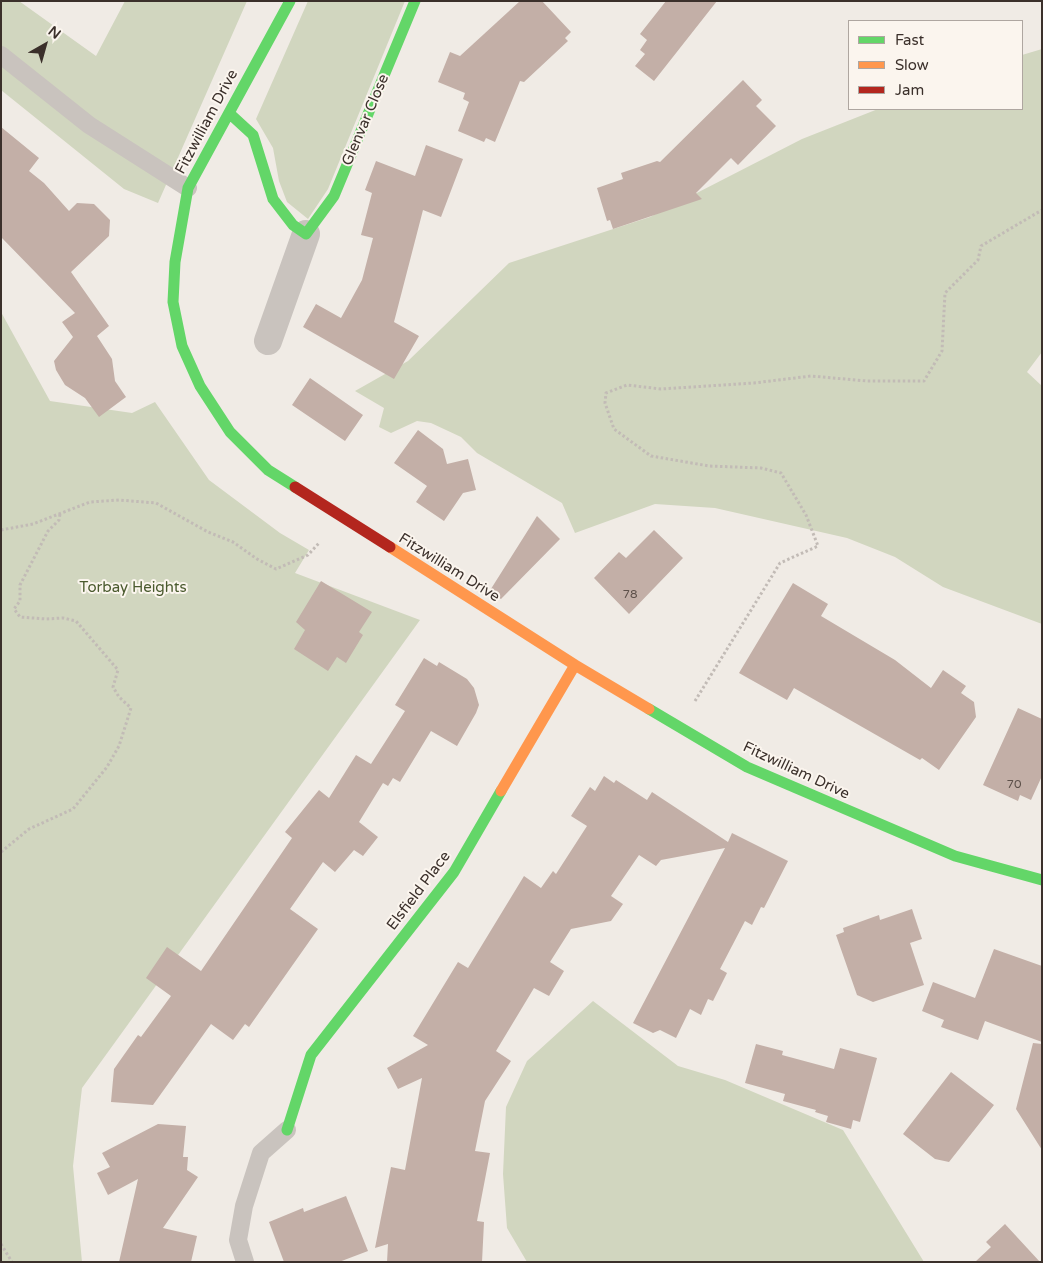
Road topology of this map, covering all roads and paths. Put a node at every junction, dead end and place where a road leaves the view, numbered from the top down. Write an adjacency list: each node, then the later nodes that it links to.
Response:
1 (278, 1): 4 (street, Fitzwilliam Drive)
2 (290, 1): 4 (street, Fitzwilliam Drive)
3 (416, 1): 9 (street, Glenvar Close)
4 (262, 50): 6 (street, Fitzwilliam Drive)
5 (1, 55): 7 (lane)
6 (229, 112): 7 (street, Fitzwilliam Drive); 9 (street)
7 (188, 188): 14 (street, Fitzwilliam Drive)
8 (1042, 210): 15 (path)
9 (306, 234): 10 (street, Glenvar Close)
10 (268, 341)
11 (60, 514): 12 (path); 13 (path); 16 (path)
12 (1, 530)
13 (319, 543)
14 (575, 665): 15 (street, Fitzwilliam Drive); 18 (street, Elsfield Place)
15 (680, 728): 17 (street, Fitzwilliam Drive)
16 (1, 852)
17 (1042, 880)
18 (287, 1130): 21 (lane)
19 (1, 1244): 20 (path)
20 (12, 1262)
21 (245, 1262)

